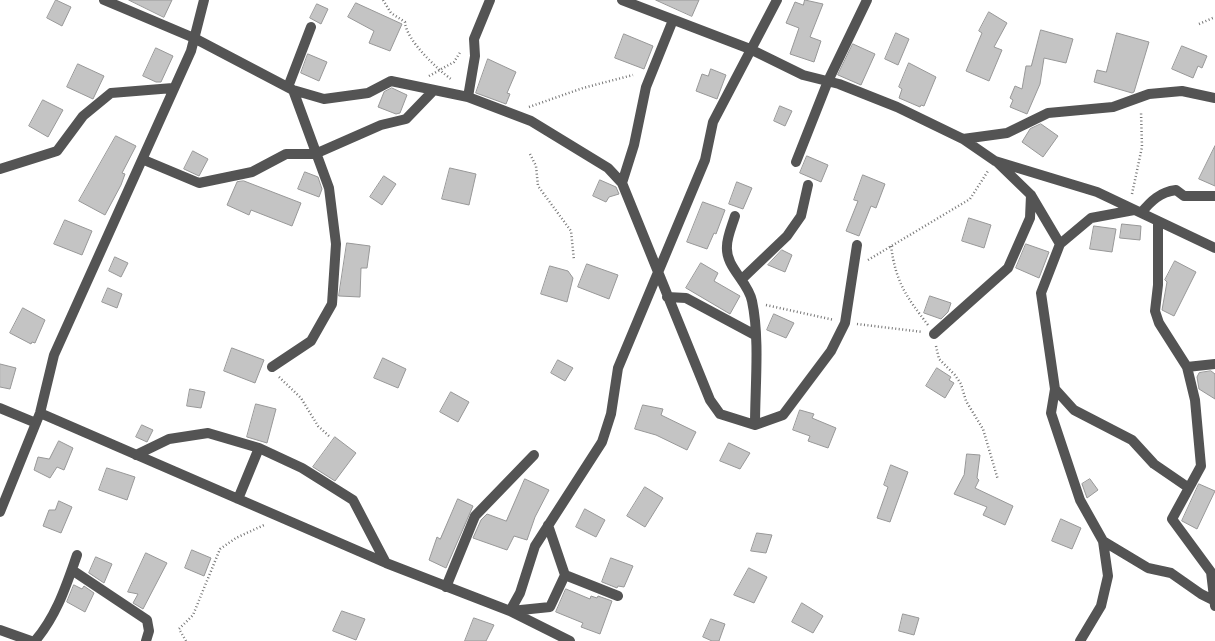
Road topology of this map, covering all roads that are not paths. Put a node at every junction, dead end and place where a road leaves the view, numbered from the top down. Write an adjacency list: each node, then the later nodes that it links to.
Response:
1 (104, 0): 9 (street)
2 (204, 0): 9 (street)
3 (490, 0): 15 (street)
4 (622, 0): 7 (street)
5 (777, 0): 10 (street)
6 (867, 0): 11 (street)
7 (672, 20): 10 (street); 23 (street)
8 (311, 27): 13 (street)
9 (194, 38): 12 (street); 13 (street)
10 (750, 49): 11 (street); 33 (street)
11 (828, 81): 17 (street); 21 (street)
12 (173, 88): 19 (street); 22 (street)
13 (290, 89): 14 (street); 18 (street)
14 (434, 90): 15 (street); 18 (street)
15 (469, 95): 23 (street)
16 (1215, 98): 17 (street)
17 (963, 139): 20 (street)
18 (315, 154): 19 (street); 39 (street)
19 (144, 160): 43 (street)
20 (995, 160): 25 (street); 27 (street)
21 (796, 162)
22 (0, 169)
23 (622, 183): 33 (street)
24 (808, 186): 34 (street)
25 (1031, 196): 31 (street); 36 (street)
26 (1215, 196): 27 (street)
27 (1138, 211): 29 (street); 31 (street)
28 (735, 216): 34 (street)
29 (1158, 221): 32 (street); 40 (street)
30 (857, 244): 44 (street)
31 (1060, 244): 41 (street)
32 (1215, 248)
33 (658, 276): 35 (street); 51 (street)
34 (742, 279): 37 (street)
35 (667, 297): 37 (street); 44 (street)
36 (934, 334)
37 (755, 336): 44 (street)
38 (1215, 364): 40 (street)
39 (272, 367)
40 (1187, 367): 48 (street)
41 (1055, 388): 48 (street); 52 (street)
42 (0, 408): 43 (street)
43 (38, 418): 46 (street); 50 (street)
44 (755, 425)
45 (259, 448): 46 (street); 49 (street); 54 (street)
46 (136, 455): 49 (street)
47 (534, 455): 57 (street)
48 (1189, 488): 59 (street)
49 (238, 499): 54 (street)
50 (0, 512)
51 (548, 525): 56 (street); 60 (street)
52 (1103, 541): 59 (street); 65 (street)
53 (77, 555): 55 (street)
54 (386, 563): 57 (street)
55 (72, 570): 62 (street); 63 (street)
56 (565, 575): 58 (street); 60 (street)
57 (446, 587): 60 (street)
58 (618, 596)
59 (1214, 603)
60 (510, 612): 64 (street)
61 (0, 630): 62 (street)
62 (29, 640)
63 (146, 641)
64 (570, 641)
65 (1080, 641)

